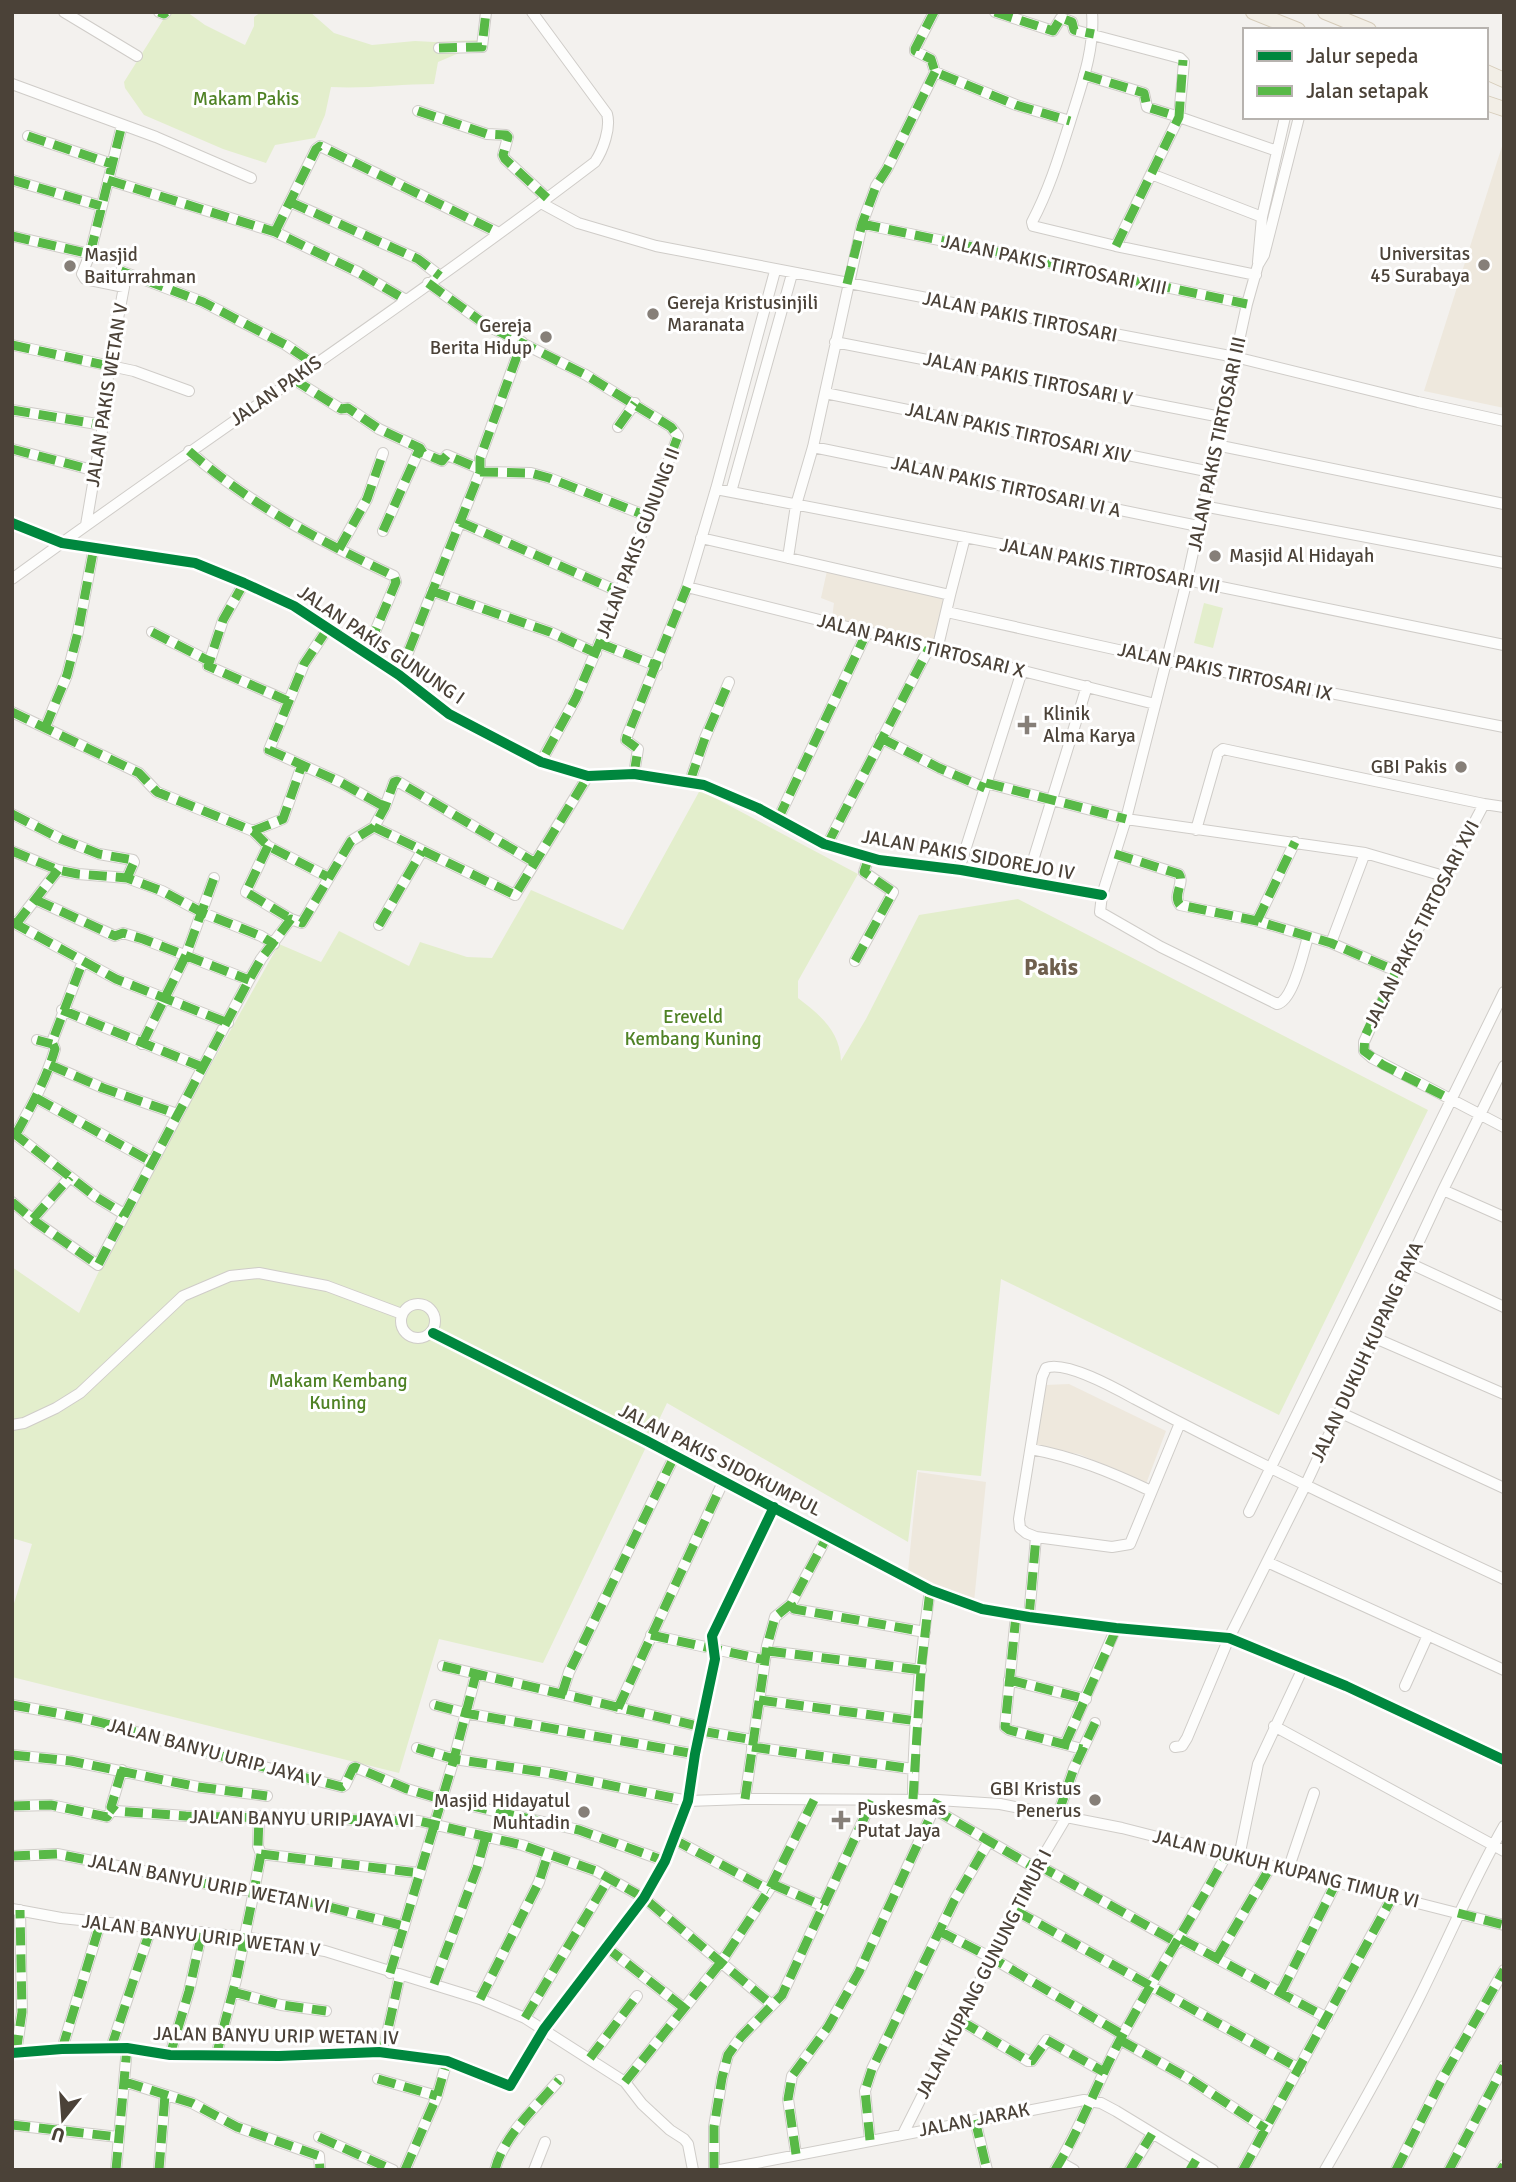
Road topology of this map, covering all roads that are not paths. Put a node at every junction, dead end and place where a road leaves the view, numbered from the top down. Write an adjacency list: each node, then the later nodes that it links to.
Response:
1 (64, 12): 15 (street)
2 (159, 12): 3 (street)
3 (166, 12)
4 (486, 12): 14 (street)
5 (532, 12): 34 (street, JALAN PAKIS)
6 (934, 12): 16 (street)
7 (995, 12): 13 (street)
8 (1092, 12): 13 (street)
9 (1253, 12): 11 (main road)
10 (1325, 12): 12 (main road)
11 (1293, 28)
12 (1364, 28)
13 (1094, 34): 18 (street); 22 (street)
14 (439, 48)
15 (137, 55)
16 (935, 72): 25 (street); 38 (street)
17 (1488, 73): 19 (main road)
18 (1084, 75): 22 (street); 25 (street)
19 (1504, 80)
20 (12, 84): 26 (street)
21 (418, 111): 34 (street, JALAN PAKIS TIRTOSARI)
22 (1179, 117): 28 (street); 30 (street)
23 (1285, 119): 28 (street, JALAN PAKIS TIRTOSARI III)
24 (1298, 119): 44 (street, JALAN PAKIS TIRTOSARI III)
25 (1070, 121): 42 (street)
26 (122, 125): 29 (street); 31 (street)
27 (28, 136): 29 (street)
28 (1277, 150): 37 (street, JALAN PAKIS TIRTOSARI III)
29 (112, 164): 33 (street)
30 (1151, 174): 37 (street); 42 (street)
31 (251, 178)
32 (12, 180): 36 (street)
33 (108, 180): 36 (street); 39 (street)
34 (544, 201): 40 (street, JALAN PAKIS); 45 (street, JALAN PAKIS TIRTOSARI)
35 (290, 202): 39 (street); 40 (street); 47 (street)
36 (101, 206): 43 (street)
37 (1262, 218): 44 (street, JALAN PAKIS TIRTOSARI III)
38 (862, 225): 49 (street); 52 (street, JALAN PAKIS TIRTOSARI XIII)
39 (275, 232): 51 (street)
40 (499, 233): 47 (street, JALAN PAKIS)
41 (12, 236): 43 (street)
42 (1116, 246): 44 (street)
43 (90, 254): 50 (street, JALAN PAKIS WETAN V)
44 (1257, 270): 52 (street, JALAN PAKIS TIRTOSARI III)
45 (775, 271): 46 (street, JALAN PAKIS TIRTOSARI); 77 (street)
46 (792, 274): 49 (street, JALAN PAKIS TIRTOSARI); 78 (street)
47 (440, 276): 48 (street, JALAN PAKIS)
48 (428, 284): 51 (street, JALAN PAKIS); 53 (street, JALAN PAKIS GUNUNG II)
49 (847, 284): 54 (street); 56 (street, JALAN PAKIS TIRTOSARI)
50 (124, 287): 57 (street); 58 (street, JALAN PAKIS WETAN V)
51 (406, 300): 57 (street, JALAN PAKIS)
52 (1247, 304): 56 (street, JALAN PAKIS TIRTOSARI III)
53 (522, 342): 62 (street, JALAN PAKIS GUNUNG II); 75 (street)
54 (835, 342): 61 (street); 64 (street, JALAN PAKIS TIRTOSARI V)
55 (12, 345): 58 (street)
56 (1235, 357): 64 (street, JALAN PAKIS TIRTOSARI III); 65 (street, JALAN PAKIS TIRTOSARI)
57 (314, 364): 59 (street, JALAN PAKIS)
58 (109, 366): 60 (street); 66 (street, JALAN PAKIS WETAN V)
59 (293, 379): 70 (street); 72 (street, JALAN PAKIS)
60 (188, 391)
61 (825, 393): 69 (street); 76 (street, JALAN PAKIS TIRTOSARI XIV)
62 (635, 403): 67 (street); 82 (street, JALAN PAKIS GUNUNG II)
63 (12, 410): 66 (street)
64 (1221, 417): 68 (street, JALAN PAKIS TIRTOSARI III)
65 (1504, 421)
66 (103, 425): 74 (street, JALAN PAKIS WETAN V)
67 (618, 427)
68 (1216, 445): 76 (street, JALAN PAKIS TIRTOSARI III); 79 (street)
69 (813, 447): 80 (street); 86 (street, JALAN PAKIS TIRTOSARI VI A)
70 (420, 448): 75 (street); 87 (street)
71 (12, 449): 74 (street)
72 (189, 452): 85 (street, JALAN PAKIS); 92 (street)
73 (383, 453): 92 (street)
74 (96, 471): 85 (street, JALAN PAKIS WETAN V)
75 (480, 471): 82 (street); 83 (street)
76 (1211, 472): 81 (street, JALAN PAKIS TIRTOSARI III)
77 (716, 489): 78 (street, JALAN PAKIS TIRTOSARI VII); 89 (street)
78 (731, 492): 80 (street, JALAN PAKIS TIRTOSARI VII)
79 (1504, 504)
80 (796, 505): 88 (street, JALAN PAKIS TIRTOSARI VII); 93 (street)
81 (1203, 506): 86 (street, JALAN PAKIS TIRTOSARI III); 94 (street)
82 (647, 516): 100 (street, JALAN PAKIS GUNUNG II)
83 (460, 522): 99 (street); 100 (street)
84 (12, 523): 90 (street, JALAN PAKIS GUNUNG I)
85 (86, 525): 90 (street, JALAN PAKIS)
86 (1198, 526): 96 (street, JALAN PAKIS TIRTOSARI III)
87 (383, 531)
88 (965, 537): 96 (street, JALAN PAKIS TIRTOSARI VII); 101 (street)
89 (701, 538): 93 (street); 98 (street)
90 (62, 543): 91 (street, JALAN PAKIS GUNUNG I); 95 (street, JALAN PAKIS)
91 (94, 547): 97 (street, JALAN PAKIS GUNUNG I); 120 (street)
92 (339, 549): 109 (street)
93 (788, 558): 101 (street)
94 (1504, 563)
95 (12, 579)
96 (1188, 580): 106 (street, JALAN PAKIS TIRTOSARI VII); 111 (street, JALAN PAKIS TIRTOSARI III)
97 (244, 583): 103 (street, JALAN PAKIS GUNUNG I); 110 (street)
98 (687, 587): 105 (street, JALAN PAKIS TIRTOSARI X); 112 (street)
99 (432, 591): 107 (street); 114 (street)
100 (620, 592): 107 (street, JALAN PAKIS GUNUNG II)
101 (950, 595): 102 (street)
102 (947, 612): 108 (street); 111 (street, JALAN PAKIS TIRTOSARI IX)
103 (328, 628): 109 (street, JALAN PAKIS GUNUNG I); 117 (street)
104 (152, 632): 110 (street)
105 (867, 632): 108 (street, JALAN PAKIS TIRTOSARI X); 134 (street)
106 (1504, 645)
107 (597, 648): 112 (street); 123 (street, JALAN PAKIS GUNUNG II)
108 (933, 649): 113 (street, JALAN PAKIS TIRTOSARI X); 122 (street)
109 (366, 653): 114 (street, JALAN PAKIS GUNUNG I)
110 (209, 661): 117 (street)
111 (1168, 661): 118 (street, JALAN PAKIS TIRTOSARI III); 121 (street, JALAN PAKIS TIRTOSARI IX)
112 (657, 666): 125 (street)
113 (1022, 671): 116 (street, JALAN PAKIS TIRTOSARI X); 128 (street)
114 (399, 675): 123 (street, JALAN PAKIS GUNUNG I)
115 (729, 682): 127 (street)
116 (1087, 686): 118 (street, JALAN PAKIS TIRTOSARI X); 129 (street)
117 (288, 701): 124 (street)
118 (1155, 704): 135 (street, JALAN PAKIS TIRTOSARI III)
119 (12, 712): 120 (street)
120 (45, 727): 138 (street)
121 (1504, 727)
122 (881, 738): 128 (street); 141 (street)
123 (541, 762): 126 (street, JALAN PAKIS GUNUNG I)
124 (302, 765): 131 (street); 138 (street)
125 (634, 774): 126 (street, JALAN PAKIS GUNUNG I); 127 (street, JALAN PAKIS SIDOREJO IV)
126 (588, 776): 147 (street)
127 (690, 781): 134 (street, JALAN PAKIS SIDOREJO IV)
128 (986, 785): 129 (street); 149 (street)
129 (1052, 801): 135 (street); 154 (street)
130 (1484, 804): 132 (street, JALAN PAKIS TIRTOSARI XVI); 137 (street); 151 (street, JALAN PAKIS TIRTOSARI XVI)
131 (385, 807): 136 (street); 147 (street)
132 (1504, 807)
133 (12, 814): 152 (street)
134 (778, 819): 141 (street, JALAN PAKIS SIDOREJO IV)
135 (1126, 819): 137 (street); 145 (street, JALAN PAKIS TIRTOSARI III)
136 (374, 827): 143 (street); 150 (street)
137 (1196, 830): 139 (street)
138 (253, 831): 140 (street)
139 (1295, 842): 144 (street); 159 (street)
140 (268, 845): 150 (street); 158 (street)
141 (827, 845): 146 (street, JALAN PAKIS SIDOREJO IV)
142 (12, 851): 148 (street)
143 (422, 851): 147 (street); 161 (street)
144 (1365, 853): 151 (street); 163 (street)
145 (1115, 854): 155 (street, JALAN PAKIS TIRTOSARI III); 159 (street)
146 (869, 857): 149 (street, JALAN PAKIS SIDOREJO IV); 167 (street)
147 (534, 862)
148 (58, 870): 152 (street); 156 (street)
149 (961, 870): 154 (street, JALAN PAKIS SIDOREJO IV)
150 (328, 877): 158 (street)
151 (1447, 877): 168 (street, JALAN PAKIS TIRTOSARI XVI)
152 (127, 878): 157 (street)
153 (214, 878): 157 (street)
154 (1026, 883): 155 (street, JALAN PAKIS SIDOREJO IV)
155 (1102, 895): 162 (street)
156 (36, 900): 160 (street); 165 (street)
157 (203, 913): 164 (street); 165 (street)
158 (290, 919): 164 (street)
159 (1257, 922): 162 (street)
160 (14, 923): 166 (street)
161 (379, 925)
162 (1308, 937): 163 (street)
163 (1331, 943): 168 (street)
164 (274, 944): 169 (street)
165 (186, 955): 169 (street); 171 (street)
166 (83, 961): 171 (street); 172 (street)
167 (855, 961)
168 (1396, 971): 181 (street, JALAN PAKIS TIRTOSARI XVI)
169 (249, 980): 173 (street)
170 (1504, 992): 181 (street, JALAN DUKUH KUPANG RAYA)
171 (164, 998): 173 (street); 176 (street)
172 (62, 1010): 175 (street); 176 (street)
173 (228, 1023): 179 (street)
174 (37, 1040): 175 (street)
175 (52, 1044): 177 (street)
176 (142, 1044): 179 (street)
177 (50, 1065): 180 (street); 182 (street)
178 (1504, 1066): 183 (street, JALAN DUKUH KUPANG RAYA)
179 (202, 1067): 182 (street)
180 (36, 1098): 185 (street); 186 (street)
181 (1450, 1099): 183 (street); 204 (street, JALAN DUKUH KUPANG RAYA)
182 (177, 1114): 186 (street)
183 (1478, 1116): 184 (street); 188 (street, JALAN DUKUH KUPANG RAYA)
184 (1504, 1127)
185 (13, 1133): 187 (street)
186 (152, 1162): 190 (street)
187 (70, 1177): 190 (street); 192 (street)
188 (1443, 1190): 191 (street); 193 (street, JALAN DUKUH KUPANG RAYA)
189 (12, 1202): 192 (street)
190 (124, 1214): 192 (street)
191 (1504, 1217)
192 (33, 1219)
193 (1409, 1263): 194 (street); 197 (street, JALAN DUKUH KUPANG RAYA)
194 (1504, 1307)
195 (402, 1314): 196 (street); 196 (street); 201 (street)
196 (433, 1333): 203 (street, JALAN PAKIS SIDOKUMPUL)
197 (1375, 1338): 198 (street); 199 (street, JALAN DUKUH KUPANG RAYA)
198 (1504, 1394)
199 (1339, 1412): 206 (street, JALAN DUKUH KUPANG RAYA); 207 (street)
200 (1180, 1423): 202 (street); 204 (street); 208 (street)
201 (12, 1425)
202 (1031, 1449): 208 (street); 212 (street)
203 (674, 1457): 205 (street, JALAN PAKIS SIDOKUMPUL); 233 (street)
204 (1269, 1469): 206 (street); 210 (street, JALAN DUKUH KUPANG RAYA)
205 (723, 1482): 209 (street, JALAN PAKIS SIDOKUMPUL); 221 (street)
206 (1305, 1486): 213 (street, JALAN DUKUH KUPANG RAYA); 214 (street)
207 (1504, 1488)
208 (1151, 1491): 212 (street)
209 (774, 1507): 211 (street, JALAN PAKIS SIDOKUMPUL); 224 (street)
210 (1249, 1512)
211 (828, 1535): 215 (street, JALAN PAKIS SIDOKUMPUL); 216 (street)
212 (1037, 1537): 218 (street)
213 (1267, 1562): 222 (street); 223 (street, JALAN DUKUH KUPANG RAYA)
214 (1504, 1579)
215 (930, 1590): 217 (street, JALAN PAKIS SIDOKUMPUL); 220 (street)
216 (791, 1604): 220 (street); 225 (street)
217 (1016, 1615): 218 (street, JALAN PAKIS SIDOKUMPUL); 231 (street)
218 (1029, 1617): 219 (street, JALAN PAKIS SIDOKUMPUL)
219 (1116, 1628): 223 (street, JALAN PAKIS SIDOKUMPUL); 234 (street)
220 (925, 1632): 228 (street)
221 (651, 1635): 224 (street); 238 (street)
222 (1429, 1635): 229 (street); 232 (street)
223 (1230, 1638): 227 (street, JALAN PAKIS SIDOKUMPUL); 246 (street, JALAN DUKUH KUPANG RAYA)
224 (715, 1649): 225 (street); 243 (street)
225 (766, 1655): 228 (street); 235 (street)
226 (443, 1666): 230 (street)
227 (1303, 1668): 242 (street); 252 (street, JALAN PAKIS SIDOKUMPUL)
228 (921, 1670): 240 (street)
229 (1504, 1670)
230 (476, 1674): 233 (street); 239 (street)
231 (1009, 1680): 234 (street); 245 (street)
232 (1405, 1686)
233 (562, 1694): 238 (street)
234 (1086, 1699): 245 (street)
235 (759, 1700): 240 (street); 244 (street)
236 (12, 1705): 257 (street, JALAN BANYU URIP JAYA V)
237 (435, 1705): 239 (street)
238 (618, 1708): 243 (street)
239 (466, 1713): 249 (street); 251 (street)
240 (917, 1721): 253 (street)
241 (1095, 1723): 248 (street, JALAN KUPANG GUNUNG TIMUR I)
242 (1275, 1726): 273 (street); 277 (street)
243 (701, 1729): 244 (street); 249 (street)
244 (752, 1743): 253 (street); 258 (street)
245 (1065, 1744): 248 (street)
246 (1175, 1747)
247 (417, 1748): 251 (street, JALAN DUKUH KUPANG TIMUR VI)
248 (1082, 1749): 266 (street, JALAN KUPANG GUNUNG TIMUR I)
249 (695, 1754): 260 (street)
250 (12, 1755): 254 (street, JALAN BANYU URIP JAYA VI)
251 (454, 1759): 257 (street); 260 (street, JALAN DUKUH KUPANG TIMUR VI)
252 (1504, 1760)
253 (913, 1769): 262 (street)
254 (121, 1770): 256 (street, JALAN BANYU URIP JAYA VI); 265 (street)
255 (1314, 1793): 282 (street)
256 (267, 1796)
257 (441, 1799): 268 (street); 279 (street)
258 (745, 1799): 259 (street, JALAN DUKUH KUPANG TIMUR VI); 260 (street, JALAN DUKUH KUPANG TIMUR VI)
259 (814, 1800): 261 (street, JALAN DUKUH KUPANG TIMUR VI); 286 (street)
260 (688, 1801): 271 (street)
261 (872, 1801): 262 (street, JALAN DUKUH KUPANG TIMUR VI); 290 (street)
262 (913, 1801): 263 (street, JALAN DUKUH KUPANG TIMUR VI)
263 (936, 1805): 266 (street, JALAN DUKUH KUPANG TIMUR VI); 272 (street); 351 (street)
264 (12, 1806): 265 (street, JALAN BANYU URIP JAYA VI)
265 (113, 1809): 267 (street, JALAN BANYU URIP JAYA VI)
266 (1063, 1815): 277 (street, JALAN DUKUH KUPANG TIMUR VI); 281 (street, JALAN KUPANG GUNUNG TIMUR I)
267 (259, 1816): 268 (street, JALAN BANYU URIP JAYA VI); 275 (street)
268 (435, 1825): 270 (street, JALAN BANYU URIP JAYA VI); 283 (street)
269 (1504, 1826): 273 (street)
270 (486, 1836): 276 (street, JALAN BANYU URIP JAYA VI); 308 (street)
271 (673, 1839): 279 (street); 286 (street)
272 (989, 1841): 281 (street); 298 (street)
273 (1493, 1846): 274 (street); 293 (street)
274 (1504, 1851)
275 (261, 1854): 283 (street); 287 (street)
276 (548, 1854): 284 (street, JALAN BANYU URIP JAYA VI); 313 (street)
277 (1233, 1855): 280 (street, JALAN DUKUH KUPANG TIMUR VI); 301 (street)
278 (12, 1856): 287 (street, JALAN BANYU URIP WETAN VI)
279 (665, 1861): 289 (street)
280 (1271, 1866): 282 (street, JALAN DUKUH KUPANG TIMUR VI); 304 (street)
281 (1037, 1867): 292 (street, JALAN KUPANG GUNUNG TIMUR I); 301 (street)
282 (1288, 1870): 285 (street, JALAN DUKUH KUPANG TIMUR VI)
283 (419, 1873): 296 (street)
284 (609, 1878): 289 (street, JALAN BANYU URIP JAYA VI); 318 (street)
285 (1336, 1883): 288 (street, JALAN DUKUH KUPANG TIMUR VI); 311 (street)
286 (771, 1887): 290 (street); 305 (street)
287 (254, 1891): 296 (street, JALAN BANYU URIP WETAN VI); 300 (street)
288 (1393, 1896): 293 (street, JALAN DUKUH KUPANG TIMUR VI); 319 (street)
289 (644, 1898): 302 (street); 305 (street, JALAN BANYU URIP JAYA VI)
290 (823, 1906): 314 (street)
291 (16, 1910): 294 (street, JALAN BANYU URIP WETAN V); 317 (street)
292 (1016, 1911): 303 (street, JALAN KUPANG GUNUNG TIMUR I); 309 (street)
293 (1458, 1913): 295 (street, JALAN DUKUH KUPANG TIMUR VI); 369 (street)
294 (101, 1922): 297 (street, JALAN BANYU URIP WETAN V); 325 (street)
295 (1504, 1925)
296 (404, 1926): 307 (street)
297 (151, 1928): 299 (street, JALAN BANYU URIP WETAN V); 323 (street)
298 (939, 1931): 303 (street); 349 (street)
299 (202, 1932): 300 (street, JALAN BANYU URIP WETAN V); 328 (street)
300 (245, 1937): 307 (street, JALAN BANYU URIP WETAN V); 310 (street)
301 (1179, 1941): 304 (street); 309 (street)
302 (606, 1947): 315 (street); 321 (street)
303 (992, 1958): 320 (street, JALAN KUPANG GUNUNG TIMUR I); 322 (street)
304 (1217, 1958): 311 (street)
305 (722, 1961): 314 (street, JALAN BANYU URIP JAYA VI); 315 (street)
306 (1504, 1970): 370 (street)
307 (395, 1974): 308 (street, JALAN BANYU URIP WETAN V); 326 (street)
308 (434, 1984): 313 (street, JALAN BANYU URIP WETAN V)
309 (1152, 1985): 322 (street); 333 (street)
310 (233, 1992): 316 (street); 329 (street)
311 (1281, 1992): 319 (street)
312 (637, 1996): 330 (street)
313 (480, 1999): 318 (street, JALAN BANYU URIP WETAN V)
314 (772, 2006): 362 (street)
315 (684, 2008): 338 (street)
316 (326, 2011)
317 (17, 2012): 327 (street)
318 (525, 2018): 321 (street, JALAN BANYU URIP WETAN V)
319 (1327, 2018): 333 (street)
320 (961, 2021): 334 (street); 345 (street, JALAN KUPANG GUNUNG TIMUR I)
321 (544, 2029): 330 (street, JALAN BANYU URIP WETAN V); 331 (street, JALAN BANYU URIP WETAN IV)
322 (1121, 2038): 334 (street); 344 (street)
323 (111, 2048): 324 (street, JALAN BANYU URIP WETAN IV); 325 (street, JALAN BANYU URIP WETAN IV)
324 (127, 2048): 328 (street, JALAN BANYU URIP WETAN IV); 337 (street)
325 (62, 2049): 327 (street, JALAN BANYU URIP WETAN IV)
326 (383, 2052): 329 (street, JALAN BANYU URIP WETAN IV); 331 (street, JALAN BANYU URIP WETAN IV)
327 (14, 2053)
328 (170, 2055): 329 (street, JALAN BANYU URIP WETAN IV)
329 (216, 2056)
330 (590, 2059): 338 (street, JALAN BANYU URIP WETAN V)
331 (447, 2061): 340 (street)
332 (1504, 2066): 371 (street)
333 (1300, 2069): 344 (street)
334 (1104, 2072): 341 (street)
335 (378, 2079): 340 (street)
336 (559, 2080): 359 (street)
337 (125, 2082): 339 (street); 347 (street)
338 (625, 2082): 361 (street, JALAN BANYU URIP WETAN V)
339 (165, 2095): 356 (street); 357 (street)
340 (436, 2096): 354 (street)
341 (1091, 2101): 342 (street, JALAN JARAK); 346 (street, JALAN JARAK); 353 (street)
342 (975, 2120): 345 (street, JALAN JARAK); 364 (street)
343 (12, 2125): 347 (street)
344 (1266, 2129): 368 (street)
345 (903, 2134): 349 (street, JALAN JARAK)
346 (1152, 2134): 352 (street, JALAN JARAK); 366 (street)
347 (118, 2137): 355 (street)
348 (320, 2137): 358 (street)
349 (870, 2140): 351 (street, JALAN JARAK)
350 (545, 2142): 360 (street)
351 (796, 2154): 363 (street, JALAN JARAK)
352 (1193, 2165): 367 (street, JALAN JARAK)
353 (1058, 2166): 365 (street)
354 (406, 2169)
355 (116, 2170)
356 (159, 2170)
357 (320, 2170)
358 (393, 2170)
359 (495, 2170)
360 (534, 2170)
361 (693, 2170)
362 (714, 2170)
363 (720, 2170)
364 (987, 2170)
365 (1074, 2170)
366 (1130, 2170)
367 (1213, 2170)
368 (1243, 2170)
369 (1325, 2170)
370 (1396, 2170)
371 (1449, 2170)

